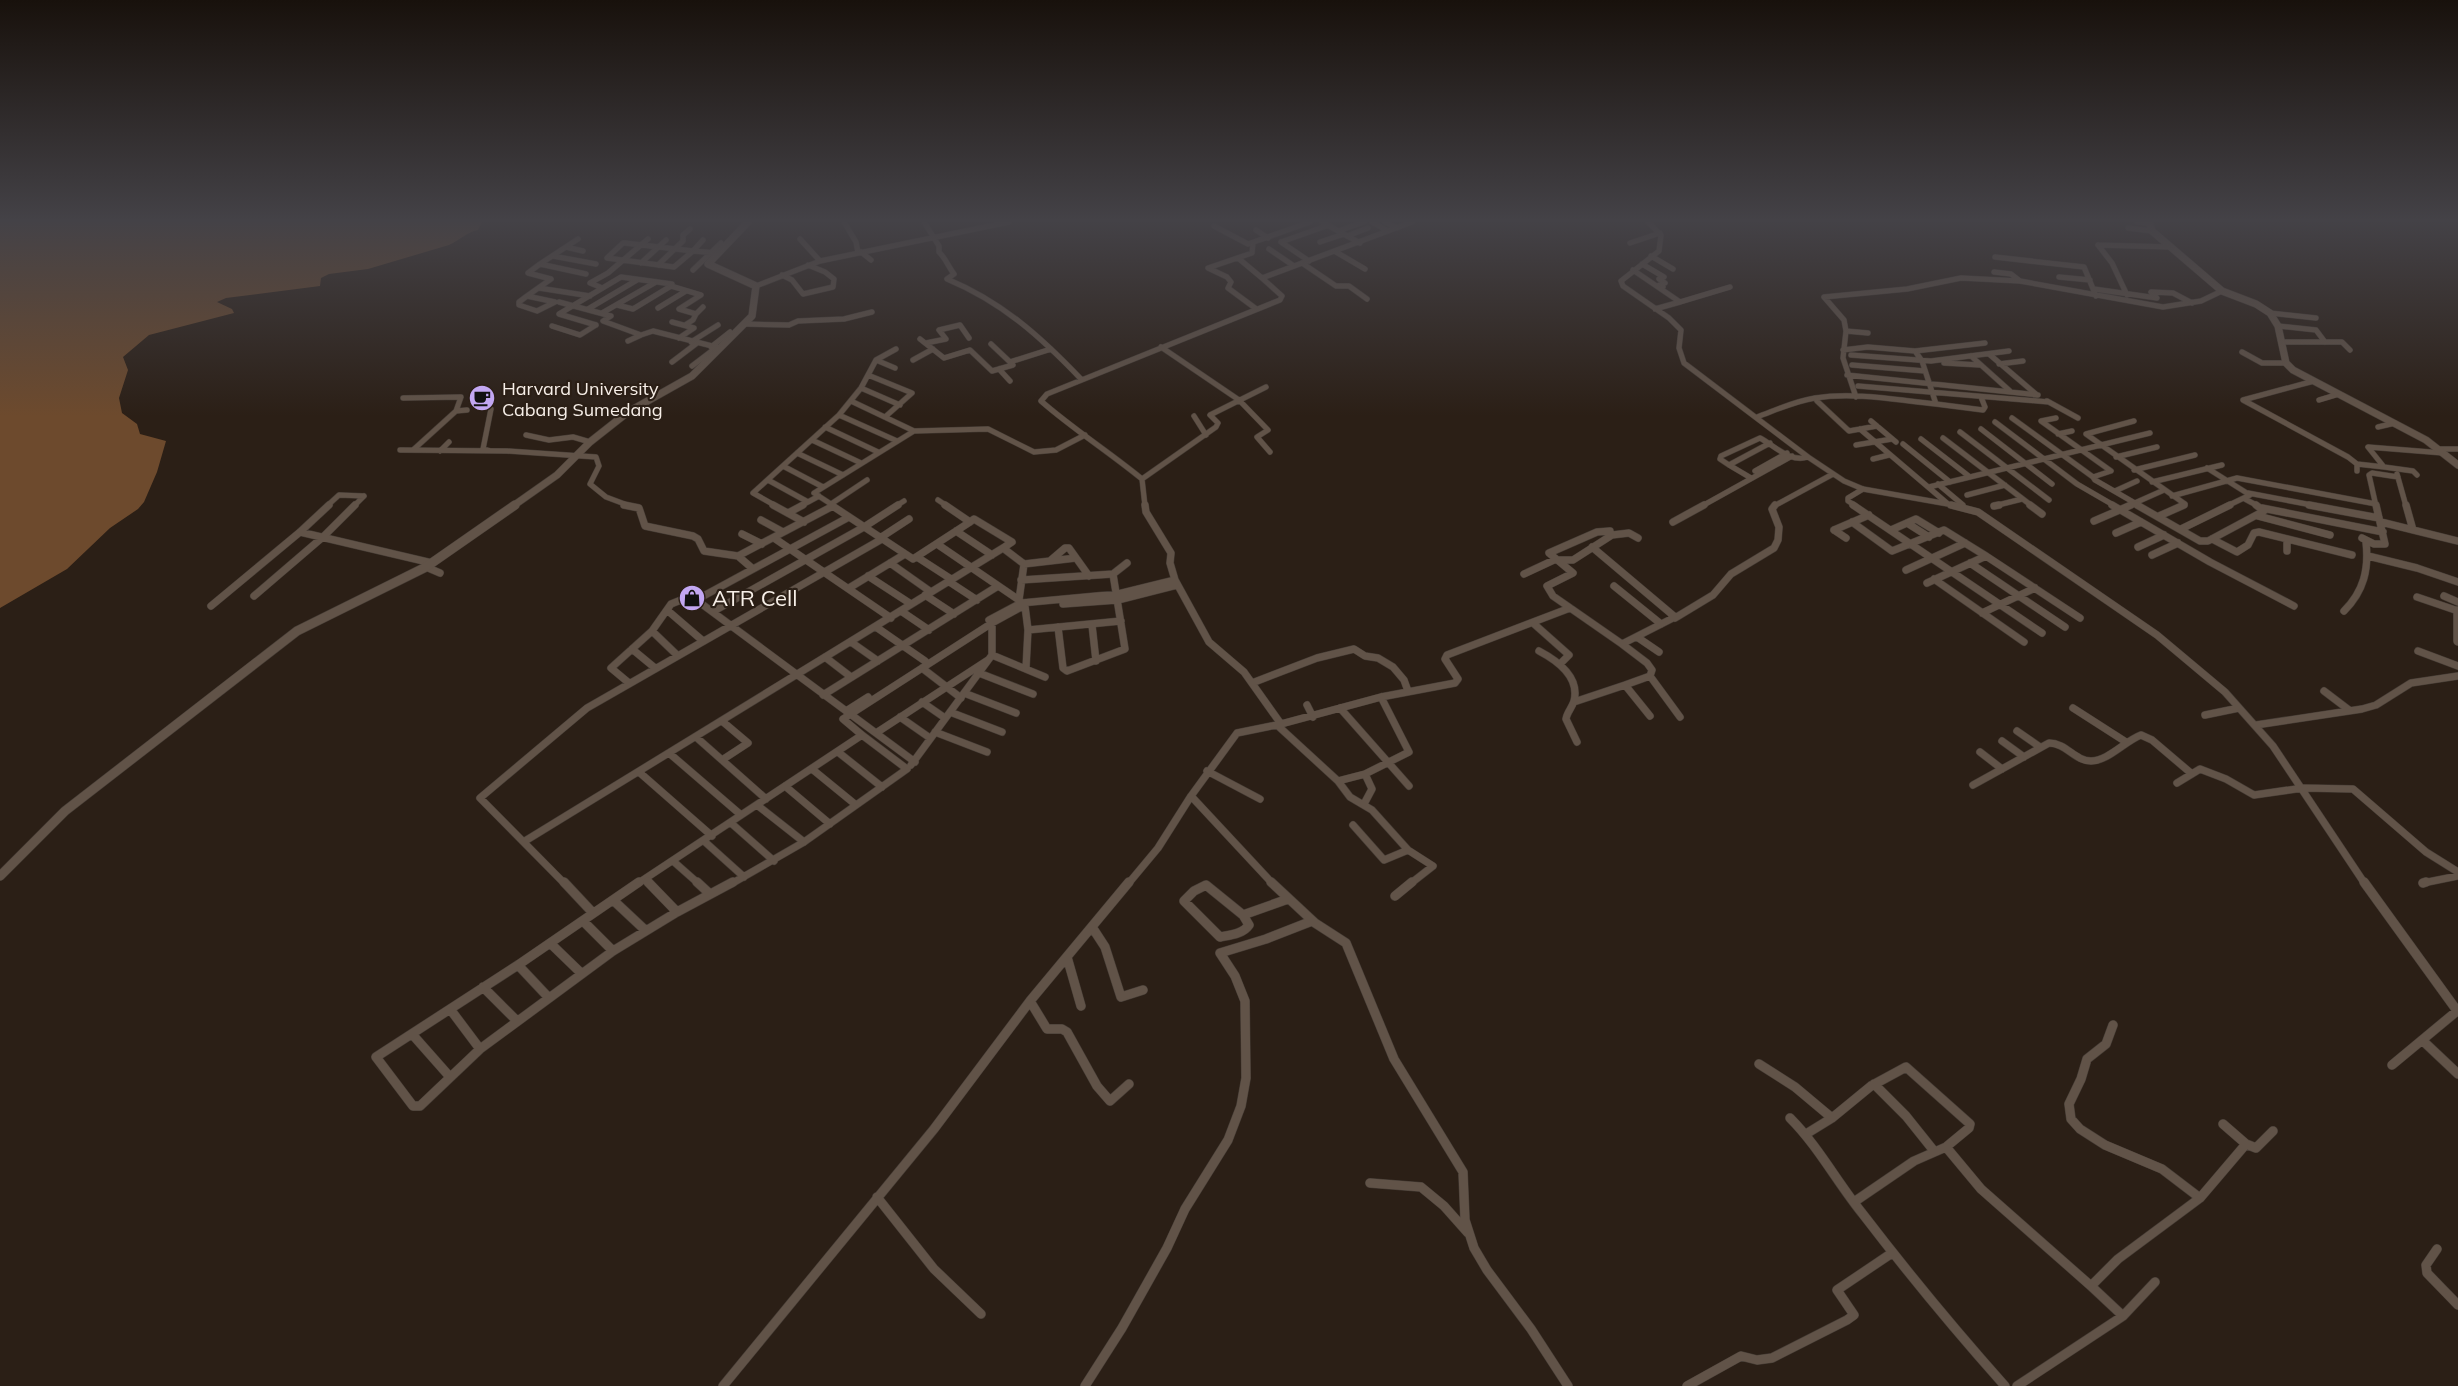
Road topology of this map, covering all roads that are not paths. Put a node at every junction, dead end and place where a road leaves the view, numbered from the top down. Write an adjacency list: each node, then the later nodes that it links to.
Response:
1 (756, 286): 50 (street)
2 (605, 287): 28 (street)
3 (626, 287): 39 (street)
4 (648, 287): 35 (street)
5 (669, 287): 35 (street)
6 (679, 287): 22 (street)
7 (797, 287): 8 (street)
8 (833, 287)
9 (965, 287): 76 (street)
10 (1229, 287): 38 (street)
11 (1271, 287): 38 (street)
12 (1350, 287): 30 (street)
13 (1624, 287): 40 (street)
14 (1657, 287): 24 (street)
15 (1662, 287): 24 (street)
16 (1730, 287): 32 (street)
17 (1918, 287): 56 (street)
18 (2049, 287): 29 (street)
19 (2123, 287): 26 (street)
20 (2217, 287): 25 (street)
21 (539, 288): 27 (street); 28 (street)
22 (684, 288): 37 (street); 46 (street)
23 (2094, 289): 26 (street); 29 (street)
24 (1662, 290): 32 (street)
25 (2222, 291): 33 (street); 44 (street)
26 (2127, 295): 33 (street)
27 (527, 296): 41 (street); 41 (street)
28 (590, 296): 34 (street)
29 (2096, 296): 33 (street)
30 (1367, 299)
31 (559, 302): 34 (street)
32 (1680, 302): 40 (street)
33 (2192, 303)
34 (574, 305): 39 (street); 45 (street)
35 (617, 305): 43 (street)
36 (703, 307): 46 (street)
37 (658, 308)
38 (1255, 308): 73 (street)
39 (588, 309): 43 (street)
40 (1655, 309): 132 (street)
41 (542, 310): 45 (street)
42 (872, 312): 50 (street)
43 (602, 313): 48 (street)
44 (2270, 313): 47 (street); 55 (street)
45 (559, 314): 51 (street)
46 (696, 314): 52 (street)
47 (2316, 318)
48 (603, 321): 51 (street); 59 (street)
49 (672, 322): 52 (street)
50 (745, 324): 72 (street)
51 (596, 325): 54 (street)
52 (685, 325): 60 (street)
53 (718, 325): 68 (street)
54 (552, 326)
55 (2278, 327): 66 (street); 67 (street)
56 (1846, 331): 58 (street); 77 (street)
57 (730, 332): 72 (street)
58 (1868, 333)
59 (641, 335): 60 (street); 64 (street)
60 (679, 338): 68 (street)
61 (969, 338): 63 (street)
62 (920, 339): 69 (street)
63 (946, 339): 69 (street); 70 (street)
64 (628, 341)
65 (1985, 342): 79 (street)
66 (2282, 342): 67 (street); 92 (street)
67 (2325, 342): 78 (street)
68 (694, 343): 72 (street); 90 (street)
69 (926, 343): 75 (street)
70 (951, 344)
71 (991, 344): 91 (street)
72 (716, 347): 96 (street); 158 (street)
73 (1161, 347): 105 (street); 119 (street)
74 (897, 349): 85 (street)
75 (933, 349): 86 (street); 98 (street)
76 (1051, 349): 91 (street); 105 (street)
77 (1843, 350): 81 (street); 103 (street)
78 (2350, 350)
79 (1915, 351): 81 (street); 87 (street)
80 (2009, 351): 83 (street)
81 (1850, 352): 87 (street); 94 (street)
82 (2242, 352): 92 (street)
83 (1989, 354): 84 (street); 93 (street)
84 (1971, 356): 88 (street); 95 (street)
85 (876, 360): 97 (street); 102 (street)
86 (913, 360)
87 (1922, 361): 88 (street); 99 (street)
88 (1930, 361): 95 (street)
89 (2023, 361): 93 (street)
90 (672, 362)
91 (1010, 362): 98 (street)
92 (2286, 363): 107 (street)
93 (2000, 364): 101 (street)
94 (1852, 365): 99 (street); 104 (street)
95 (1980, 365): 112 (street)
96 (692, 366)
97 (896, 368)
98 (999, 369): 106 (street)
99 (1925, 371): 108 (street)
100 (2021, 371): 101 (street)
101 (2010, 373): 115 (street)
102 (868, 375): 111 (street); 125 (street)
103 (1847, 375): 104 (street); 116 (street)
104 (1856, 376): 108 (street); 109 (street)
105 (1081, 379): 151 (street)
106 (1010, 381)
107 (2314, 381): 114 (street); 186 (street)
108 (1929, 382): 112 (street); 113 (street)
109 (1858, 386): 113 (street); 116 (street)
110 (1266, 387): 119 (street)
111 (861, 388): 121 (street); 125 (street)
112 (2010, 391): 115 (street)
113 (1934, 393): 117 (street); 124 (street)
114 (2339, 394): 120 (street); 139 (street)
115 (2038, 395): 123 (street)
116 (1859, 397): 124 (street); 132 (street)
117 (1981, 397): 123 (street); 124 (street)
118 (403, 398): 128 (street)
119 (1239, 400): 152 (street); 173 (street)
120 (2319, 400)
121 (851, 401): 129 (street); 131 (street)
122 (1817, 401): 143 (street)
123 (2049, 402): 135 (street)
124 (1936, 404)
125 (900, 405): 131 (street)
126 (491, 409): 171 (street)
127 (468, 410): 128 (street)
128 (456, 411): 167 (street)
129 (839, 415): 141 (street); 156 (street)
130 (1194, 416): 152 (street)
131 (885, 417): 145 (street)
132 (1757, 417): 181 (street)
133 (2012, 418): 179 (street)
134 (2056, 418): 149 (street)
135 (2078, 418)
136 (1871, 421): 140 (street)
137 (2134, 421): 163 (street)
138 (1995, 422): 183 (street)
139 (2395, 423): 142 (street); 170 (street)
140 (1877, 426): 143 (street); 160 (street)
141 (825, 427): 155 (street); 172 (street)
142 (2378, 427)
143 (1860, 429): 159 (street)
144 (1981, 429): 185 (street)
145 (914, 431): 151 (street); 156 (street)
146 (2072, 431): 149 (street)
147 (1960, 432): 192 (street)
148 (2150, 433): 163 (street)
149 (2058, 434): 168 (street)
150 (526, 435): 158 (street)
151 (1085, 435): 203 (street)
152 (1206, 435): 203 (street)
153 (1942, 438): 196 (street)
154 (1921, 439): 201 (street)
155 (812, 440): 174 (street); 184 (street)
156 (897, 441): 172 (street)
157 (449, 442): 169 (street)
158 (590, 442): 175 (street)
159 (1874, 442): 160 (street); 162 (street); 178 (street)
160 (1897, 442): 208 (street)
161 (1770, 443): 177 (street); 187 (street); 187 (street)
162 (1856, 445)
163 (2100, 446): 168 (street); 180 (street)
164 (2157, 447): 180 (street)
165 (2458, 448): 170 (street)
166 (400, 450): 167 (street)
167 (413, 450): 169 (street)
168 (2081, 450): 179 (street); 202 (street)
169 (440, 451): 171 (street)
170 (2443, 451): 189 (street); 191 (street)
171 (489, 452): 175 (street)
172 (878, 452): 184 (street)
173 (1270, 452)
174 (797, 453): 190 (street); 198 (street)
175 (579, 454): 288 (street); 301 (street)
176 (2195, 454): 194 (street)
177 (1789, 455): 181 (street); 200 (street)
178 (1889, 455): 182 (street); 214 (street)
179 (2062, 455): 183 (street); 202 (street)
180 (2116, 457): 194 (street)
181 (1808, 458): 197 (street)
182 (1873, 459)
183 (2046, 459): 185 (street); 234 (street)
184 (861, 463): 198 (street)
185 (2026, 464): 192 (street); 211 (street)
186 (2357, 464): 191 (street); 195 (street)
187 (1729, 465): 200 (street)
188 (2222, 465): 193 (street)
189 (2458, 465)
190 (783, 466): 204 (street); 213 (street)
191 (2384, 467): 199 (street)
192 (2008, 468): 196 (street); 224 (street)
193 (2207, 468): 207 (street); 209 (street)
194 (2134, 470): 209 (street)
195 (2357, 471)
196 (1989, 473): 201 (street); 212 (street)
197 (1833, 474): 215 (street); 345 (street)
198 (843, 475): 213 (street)
199 (2417, 475)
200 (1753, 477): 247 (street)
201 (1970, 477): 208 (street)
202 (2093, 477): 217 (street)
203 (1142, 479): 316 (street)
204 (768, 480): 226 (street); 235 (street)
205 (867, 480): 230 (street)
206 (2137, 481): 217 (street)
207 (2228, 481): 220 (street); 221 (street); 229 (street)
208 (1950, 482): 210 (street)
209 (2152, 482): 216 (street)
210 (1938, 484): 214 (street); 232 (street)
211 (2052, 484)
212 (2005, 485): 218 (street); 222 (street)
213 (823, 487): 219 (street)
214 (1929, 487): 228 (street)
215 (1863, 489): 228 (street); 237 (street)
216 (2164, 490): 220 (street); 227 (street)
217 (2115, 491): 227 (street)
218 (1967, 495)
219 (819, 496): 226 (street); 230 (street)
220 (2172, 496): 238 (street)
221 (2246, 496): 233 (street); 243 (street); 252 (street)
222 (2022, 499): 231 (street); 236 (street)
223 (938, 500): 246 (street)
224 (2049, 500)
225 (904, 501): 251 (street)
226 (808, 502): 235 (street)
227 (2135, 502): 234 (street); 238 (street)
228 (1948, 504): 232 (street)
229 (2376, 504): 243 (street); 254 (street)
230 (832, 505): 240 (street); 245 (street)
231 (1994, 506)
232 (1965, 507): 402 (street)
233 (2262, 508): 239 (street); 259 (street)
234 (2119, 509): 244 (street); 249 (street)
235 (788, 513): 245 (street)
236 (2042, 514)
237 (1869, 515): 248 (street); 253 (street)
238 (2159, 516): 252 (street)
239 (2258, 516): 264 (street); 271 (street)
240 (849, 517): 251 (street); 282 (street)
241 (909, 519): 270 (street)
242 (761, 520): 258 (street)
243 (2380, 520): 254 (street); 259 (street)
244 (2094, 521)
245 (804, 522): 258 (street)
246 (970, 522): 255 (street); 281 (street)
247 (1673, 522)
248 (1851, 522): 269 (street); 278 (street)
249 (2141, 522): 261 (street); 263 (street)
250 (1907, 523): 253 (street); 260 (street); 266 (street)
251 (864, 527): 270 (street); 295 (street)
252 (2181, 529): 271 (street)
253 (1891, 530): 278 (street)
254 (2414, 530): 273 (street)
255 (956, 531): 277 (street); 285 (street)
256 (1610, 531): 294 (street)
257 (300, 532): 265 (street); 265 (street); 334 (street)
258 (783, 532): 267 (street)
259 (2383, 532): 290 (street)
260 (1939, 533): 266 (street); 274 (street)
261 (2116, 533)
262 (742, 534): 276 (street)
263 (2164, 535): 275 (street); 280 (street)
264 (2330, 535)
265 (324, 536): 301 (street); 323 (street)
266 (1929, 537): 278 (street)
267 (774, 538): 276 (street); 282 (street)
268 (1638, 538): 279 (street)
269 (1846, 538)
270 (882, 539): 284 (street); 307 (street)
271 (2212, 539): 272 (street)
272 (2288, 539): 283 (street); 287 (street)
273 (2458, 541)
274 (1965, 543): 289 (street); 293 (street)
275 (2178, 543): 286 (street); 335 (street)
276 (762, 544): 288 (street)
277 (937, 544): 291 (street); 302 (street)
278 (1911, 544): 293 (street)
279 (1592, 547): 294 (street); 345 (street)
280 (2138, 547)
281 (1002, 548): 285 (street); 300 (street)
282 (791, 549): 295 (street); 303 (street)
283 (2287, 551)
284 (905, 554): 291 (street); 297 (street)
285 (992, 555): 302 (street)
286 (2152, 555)
287 (2352, 555)
288 (738, 556): 303 (street)
289 (1986, 556): 299 (street); 321 (street)
290 (2368, 556): 315 (street); 340 (street)
291 (917, 557): 313 (street)
292 (1076, 558): 296 (street); 296 (street); 311 (street)
293 (1931, 558): 304 (street); 305 (street)
294 (1557, 559): 309 (street); 336 (street)
295 (807, 560): 307 (street); 338 (street)
296 (1051, 560): 300 (street)
297 (890, 563): 310 (street); 322 (street)
298 (1127, 563): 308 (street)
299 (1970, 563): 305 (street); 324 (street)
300 (1024, 564): 314 (street)
301 (429, 565): 306 (street); 465 (street)
302 (971, 567): 313 (street); 318 (street)
303 (753, 569): 328 (street)
304 (1906, 570)
305 (1951, 571): 312 (street); 333 (street)
306 (440, 573)
307 (825, 573): 320 (street); 352 (street)
308 (1113, 574): 311 (street); 326 (street)
309 (1524, 574)
310 (868, 576): 320 (street); 332 (street)
311 (1089, 576): 314 (street)
312 (1934, 579): 317 (street); 342 (street)
313 (950, 580): 322 (street); 329 (street)
314 (1022, 580): 331 (street)
315 (2458, 582)
316 (1176, 583): 326 (street); 388 (street)
317 (1927, 583)
318 (998, 586): 329 (street); 331 (street)
319 (1614, 586): 350 (street)
320 (849, 588): 344 (street)
321 (2035, 588): 324 (street); 346 (street)
322 (928, 594): 332 (street); 343 (street)
323 (254, 596)
324 (2019, 596): 333 (street); 355 (street)
325 (2444, 596): 330 (street)
326 (1118, 597): 331 (street); 347 (street)
327 (2417, 597): 341 (street)
328 (696, 600): 337 (street); 338 (street)
329 (977, 600): 343 (street)
330 (2458, 602)
331 (1021, 603): 348 (street); 357 (street); 376 (street)
332 (912, 604): 339 (street)
333 (2000, 604): 342 (street); 359 (street)
334 (211, 606)
335 (2294, 606)
336 (1570, 608): 349 (street); 365 (street)
337 (667, 610): 358 (street); 361 (street)
338 (714, 611): 352 (street)
339 (901, 611): 344 (street); 356 (street)
340 (2344, 611)
341 (2458, 611): 362 (street)
342 (1982, 612): 364 (street)
343 (954, 614): 356 (street)
344 (891, 618): 353 (street)
345 (1675, 618): 350 (street)
346 (2080, 618)
347 (1121, 621): 351 (street); 375 (street)
348 (993, 623): 373 (street); 376 (street)
349 (1533, 623): 377 (street); 391 (street)
350 (1661, 624): 360 (street)
351 (1092, 625): 354 (street); 375 (street)
352 (730, 626): 361 (street); 382 (street)
353 (876, 627): 363 (street); 366 (street)
354 (1058, 627): 357 (street); 375 (street)
355 (2065, 627)
356 (929, 630): 366 (street)
357 (1028, 630): 380 (street)
358 (652, 631): 367 (street); 371 (street)
359 (2042, 633)
360 (1637, 637): 365 (street); 370 (street)
361 (703, 640): 371 (street)
362 (2458, 641)
363 (851, 642): 372 (street); 374 (street)
364 (2024, 642)
365 (1622, 644): 383 (street)
366 (903, 646): 374 (street); 376 (street)
367 (632, 649): 379 (street); 387 (street)
368 (1539, 651): 377 (street)
369 (2418, 651): 378 (street)
370 (1659, 652)
371 (677, 655): 379 (street)
372 (825, 657): 382 (street); 385 (street)
373 (990, 657): 380 (street); 381 (street); 390 (street)
374 (878, 661): 385 (street)
375 (1096, 661)
376 (923, 664): 390 (street); 404 (street)
377 (1560, 664): 398 (street)
378 (2458, 666)
379 (655, 668): 387 (street)
380 (1026, 668): 386 (street)
381 (979, 674): 393 (street); 395 (street)
382 (795, 675): 394 (street); 412 (street)
383 (1650, 676): 389 (street); 411 (street)
384 (2458, 676): 403 (street)
385 (851, 677): 394 (street)
386 (1045, 677)
387 (629, 683): 458 (street)
388 (1252, 683): 391 (street); 413 (street)
389 (1625, 685): 398 (street); 407 (street)
390 (944, 687): 395 (street); 397 (street)
391 (1408, 691): 396 (street)
392 (2324, 691): 403 (street)
393 (1033, 694)
394 (823, 695): 404 (street)
395 (963, 695): 405 (street); 406 (street)
396 (1381, 697): 400 (street); 432 (street)
397 (922, 702): 406 (street); 409 (street)
398 (1574, 702): 422 (street)
399 (1307, 705): 410 (street)
400 (1340, 708): 410 (street); 432 (street)
401 (2073, 708): 423 (street)
402 (2239, 708): 408 (street); 414 (street)
403 (2349, 710): 414 (street)
404 (848, 712): 417 (street); 418 (street)
405 (1016, 713)
406 (947, 715): 416 (street); 419 (street)
407 (1650, 716)
408 (2205, 716)
409 (900, 717): 417 (street); 419 (street)
410 (1313, 717): 413 (street)
411 (1680, 717)
412 (722, 721): 420 (street); 430 (street)
413 (1279, 724): 436 (street); 440 (street)
414 (2256, 725): 446 (street)
415 (2017, 731): 424 (street)
416 (1002, 732)
417 (876, 733): 431 (street)
418 (862, 735): 425 (street); 434 (street)
419 (933, 735): 426 (street); 431 (street)
420 (696, 737): 428 (street); 430 (street)
421 (2002, 741): 429 (street)
422 (1577, 742)
423 (2126, 742): 424 (street); 439 (street)
424 (2040, 747): 429 (street)
425 (838, 752): 433 (street); 445 (street)
426 (987, 752)
427 (1980, 752): 435 (street)
428 (669, 753): 437 (street); 453 (street)
429 (2024, 757): 435 (street)
430 (722, 760): 449 (street)
431 (915, 762): 434 (street)
432 (1387, 762): 438 (street); 444 (street)
433 (812, 769): 443 (street); 452 (street)
434 (906, 769): 445 (street)
435 (2002, 769): 442 (street)
436 (1207, 771): 447 (street); 448 (street)
437 (639, 772): 457 (street); 458 (street)
438 (1365, 774): 440 (street); 450 (street)
439 (2192, 774): 441 (street); 446 (street)
440 (1338, 782): 450 (street)
441 (2177, 783)
442 (1973, 785)
443 (785, 786): 449 (street); 455 (street)
444 (1409, 786)
445 (882, 787): 452 (street)
446 (2301, 788): 464 (street); 491 (street)
447 (1191, 796): 471 (street); 478 (street)
448 (1260, 798)
449 (766, 799): 451 (street)
450 (1364, 804): 461 (street)
451 (757, 805): 453 (street); 460 (street)
452 (856, 805): 455 (street)
453 (741, 815): 454 (street)
454 (730, 823): 457 (street); 463 (street)
455 (830, 824): 460 (street)
456 (1353, 825): 461 (street)
457 (712, 836): 459 (street)
458 (525, 841): 474 (street)
459 (704, 841): 462 (street); 466 (street)
460 (804, 842): 463 (street)
461 (1408, 850): 470 (street)
462 (673, 861): 467 (street); 469 (street)
463 (774, 861): 466 (street)
464 (2458, 874): 468 (street)
465 (0, 876)
466 (744, 877): 469 (street)
467 (645, 879): 472 (street); 473 (street)
468 (2423, 883)
469 (710, 894): 473 (street)
470 (1395, 896)
471 (1288, 899): 475 (street); 477 (street)
472 (613, 900): 474 (street); 479 (street)
473 (677, 912): 479 (street)
474 (593, 913): 476 (street)
475 (1243, 915): 475 (street)
476 (583, 921): 480 (street); 481 (street)
477 (1312, 921): 515 (street); 524 (street)
478 (1092, 927): 482 (street); 486 (street)
479 (645, 930): 481 (street)
480 (550, 943): 483 (street); 484 (street)
481 (613, 951): 484 (street)
482 (1067, 957): 488 (street); 489 (street)
483 (518, 965): 485 (street); 487 (street)
484 (581, 973): 487 (street)
485 (483, 987): 490 (street); 492 (street)
486 (1143, 990)
487 (549, 998): 492 (street)
488 (1030, 1001): 501 (street); 512 (street)
489 (1081, 1006)
490 (450, 1009): 494 (street); 496 (street)
491 (2458, 1012): 495 (street)
492 (517, 1021): 496 (street)
493 (2113, 1025): 513 (street)
494 (412, 1034): 500 (street); 500 (street)
495 (2422, 1040): 498 (street); 499 (street)
496 (480, 1049): 500 (street)
497 (1760, 1064): 504 (street)
498 (2392, 1065)
499 (2458, 1074)
500 (450, 1077)
501 (1129, 1084)
502 (1874, 1084): 504 (street); 509 (street); 510 (street)
503 (1790, 1118): 507 (street)
504 (1832, 1118): 507 (street)
505 (2223, 1124): 508 (street)
506 (2273, 1131): 508 (street)
507 (1806, 1134): 514 (street)
508 (2246, 1144): 513 (street)
509 (1946, 1147): 510 (street); 519 (street)
510 (1934, 1151): 514 (street)
511 (1370, 1183): 515 (street)
512 (878, 1197): 521 (street); 523 (street)
513 (2200, 1198): 519 (street)
514 (1854, 1202): 517 (street)
515 (1468, 1233): 525 (street)
516 (2437, 1249): 520 (street)
517 (1892, 1253): 526 (street); 527 (street)
518 (2156, 1282): 522 (street)
519 (2091, 1286): 522 (street)
520 (2458, 1305)
521 (981, 1314)
522 (2123, 1316): 528 (street)
523 (723, 1386)
524 (1085, 1386)
525 (1568, 1386)
526 (1687, 1386)
527 (2005, 1386)
528 (2017, 1386)

